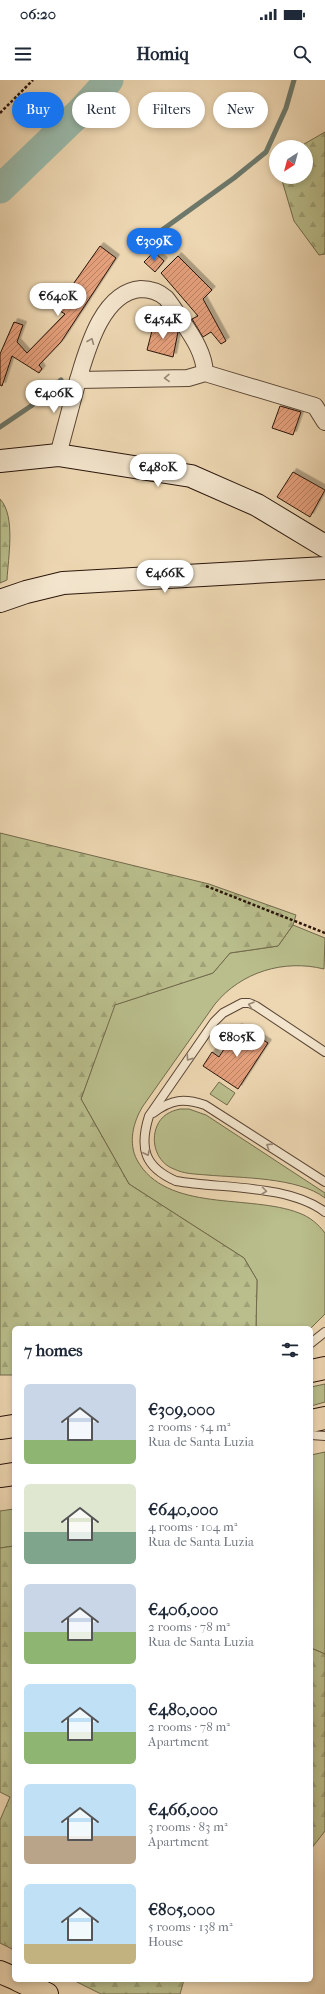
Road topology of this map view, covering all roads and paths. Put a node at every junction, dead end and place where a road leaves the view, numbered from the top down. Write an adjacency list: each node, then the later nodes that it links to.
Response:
1 (33, 80): 2 (path)
2 (0, 113)
3 (205, 373): 4 (street, one-way to 4); 4 (street, one-way to 3); 5 (street)
4 (78, 380): 6 (street)
5 (325, 422)
6 (58, 455): 7 (street); 8 (street)
7 (0, 461)
8 (325, 546)
9 (325, 568): 10 (street)
10 (0, 601)
11 (206, 886): 12 (path)
12 (325, 933)
13 (325, 1052): 14 (lane, one-way to 14)
14 (149, 1116): 15 (lane, one-way to 14); 16 (lane, one-way to 16)
15 (325, 1182)
16 (325, 1212)
17 (325, 1332): 18 (lane)
18 (313, 1341)
19 (325, 1368): 20 (main road)
20 (313, 1371)
21 (325, 1418): 22 (main road)
22 (313, 1421)
23 (12, 1426): 24 (main road)
24 (0, 1428)
25 (313, 1435): 26 (lane)
26 (325, 1436)
27 (12, 1474): 28 (main road)
28 (0, 1476)
29 (0, 1972): 30 (main road)
30 (12, 1977)
31 (22, 1982): 32 (main road)
32 (47, 1994)

